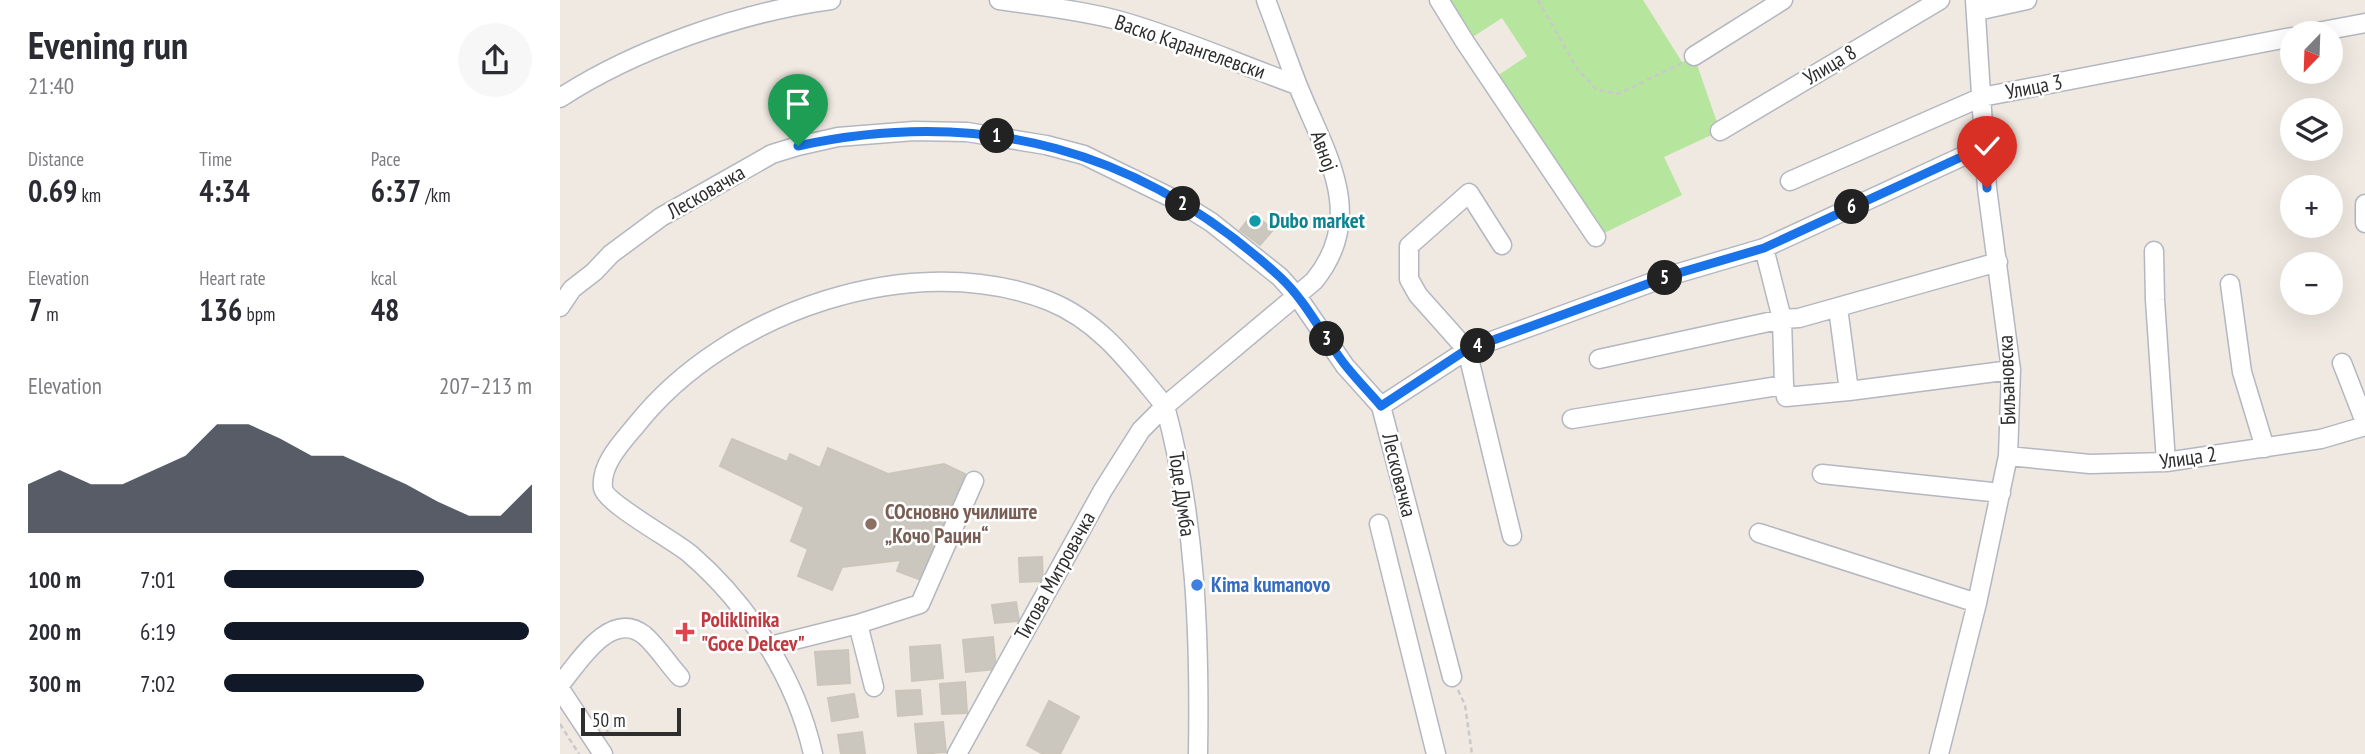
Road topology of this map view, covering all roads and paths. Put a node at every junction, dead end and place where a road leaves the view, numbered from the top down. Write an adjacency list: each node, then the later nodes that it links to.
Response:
1 (831, 0): 15 (street)
2 (999, 0): 14 (street, Васко Карангелевски)
3 (1266, 0): 14 (street, Авној)
4 (1439, 0): 22 (street)
5 (1538, 0): 13 (path)
6 (1783, 0): 13 (street)
7 (1940, 0): 17 (street, Улица 8)
8 (2027, 0): 9 (street)
9 (1976, 6): 16 (street, Биљановска)
10 (2365, 23): 11 (street)
11 (2343, 27)
12 (2280, 39): 16 (street, Улица 3)
13 (1694, 56)
14 (1297, 85): 28 (street, Авној)
15 (560, 97)
16 (1982, 97): 18 (street, Биљановска); 19 (street, Улица 3)
17 (1720, 131)
18 (1985, 146): 24 (street); 26 (street, Биљановска)
19 (1790, 181)
20 (2365, 204): 21 (street)
21 (2365, 223)
22 (1596, 237)
23 (1502, 245): 32 (street)
24 (1764, 248): 31 (street); 32 (street)
25 (2154, 251): 44 (street)
26 (1998, 262): 30 (street); 35 (street, Биљановска)
27 (2230, 284): 42 (street)
28 (1297, 296): 29 (street, Лесковачка); 38 (street); 39 (street, Лесковачка)
29 (560, 307)
30 (1838, 308): 31 (street); 37 (street)
31 (1782, 319): 33 (street); 36 (street)
32 (1466, 350): 39 (street); 50 (street)
33 (1599, 359)
34 (2342, 363): 41 (street)
35 (2011, 370): 37 (street); 43 (street, Биљановска)
36 (1784, 385): 37 (street); 40 (street)
37 (1849, 391)
38 (1165, 406): 55 (street); 64 (street, Титова Митровачка); 65 (street, Тоде Думба)
39 (1381, 406): 53 (street, Лесковачка)
40 (1572, 419)
41 (2365, 424): 42 (street, Улица 2)
42 (2265, 448): 44 (street, Улица 2)
43 (2008, 456): 44 (street, Улица 2); 47 (street, Биљановска)
44 (2166, 462)
45 (1822, 474): 47 (street)
46 (974, 481): 52 (street)
47 (2001, 493): 51 (street, Биљановска)
48 (1379, 524): 54 (street)
49 (1759, 533): 51 (street)
50 (1512, 536)
51 (1977, 603): 68 (street, Биљановска)
52 (858, 624): 55 (street); 59 (street)
53 (1438, 624): 54 (street); 57 (street, Лесковачка)
54 (1407, 634): 66 (street)
55 (770, 646): 63 (street)
56 (680, 677): 58 (street)
57 (1452, 677): 67 (path)
58 (560, 687): 62 (street)
59 (874, 687)
60 (560, 724): 61 (path)
61 (579, 754)
62 (603, 754)
63 (813, 754)
64 (957, 754)
65 (1198, 754)
66 (1436, 754)
67 (1472, 754)
68 (1939, 754)

